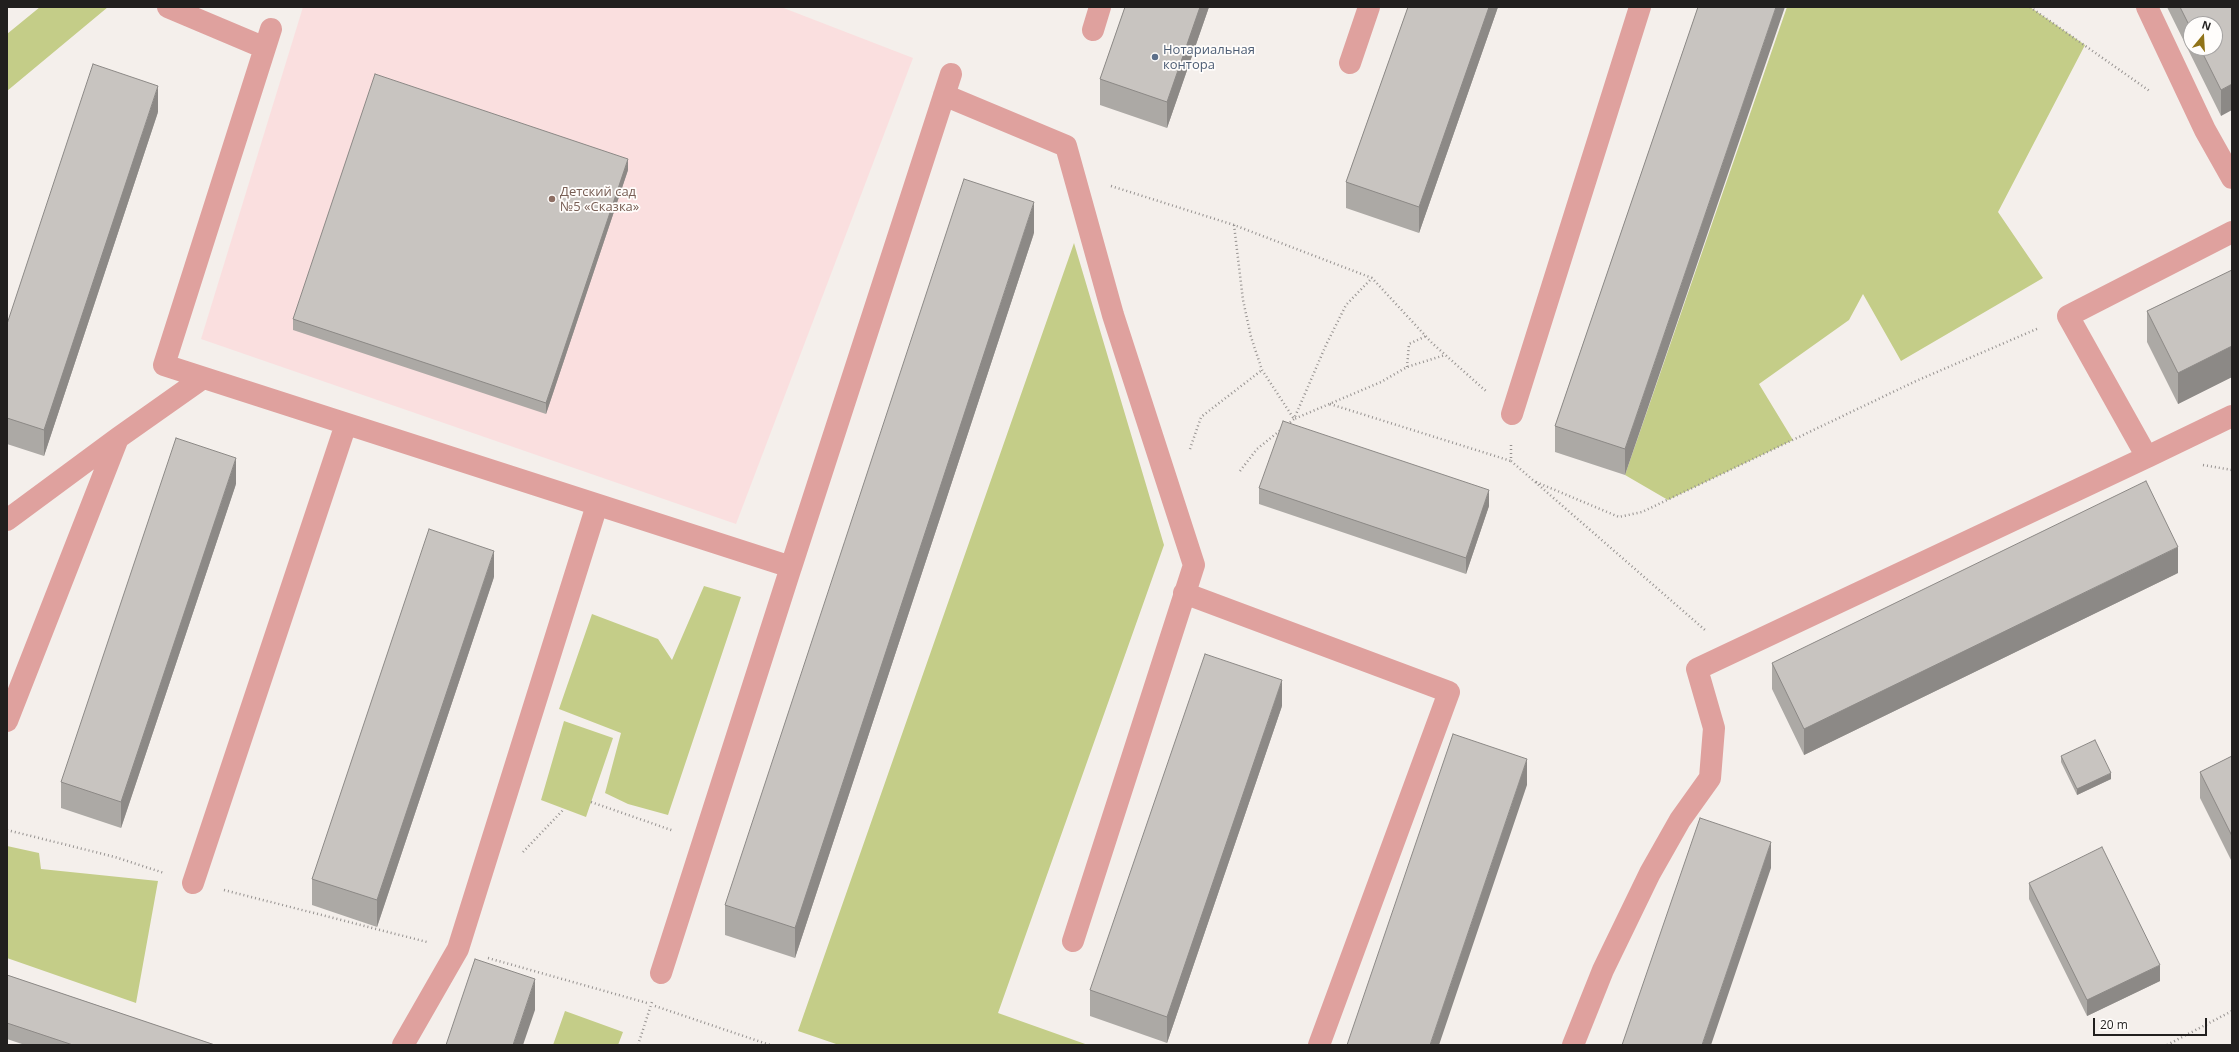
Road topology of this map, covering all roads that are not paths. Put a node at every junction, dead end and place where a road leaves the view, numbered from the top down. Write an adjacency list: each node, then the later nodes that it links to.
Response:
1 (168, 7): 12 (lane)
2 (1100, 7): 6 (lane)
3 (1369, 7): 7 (lane)
4 (1640, 7): 13 (lane)
5 (2147, 7): 10 (lane)
6 (1092, 30)
7 (1350, 63)
8 (951, 74): 9 (lane)
9 (944, 95): 20 (lane); 21 (lane)
10 (2232, 178)
11 (2232, 232): 17 (lane)
12 (203, 378): 15 (lane); 16 (lane)
13 (1512, 414)
14 (2232, 416): 17 (lane)
15 (346, 424): 18 (lane); 23 (lane)
16 (118, 438): 19 (lane); 22 (lane)
17 (2147, 457): 28 (lane)
18 (597, 505): 20 (lane); 26 (lane)
19 (7, 520)
20 (791, 567): 25 (lane)
21 (1184, 593): 24 (lane); 27 (lane)
22 (7, 721)
23 (193, 883)
24 (1073, 941)
25 (662, 973)
26 (403, 1045)
27 (1319, 1045)
28 (1573, 1045)

